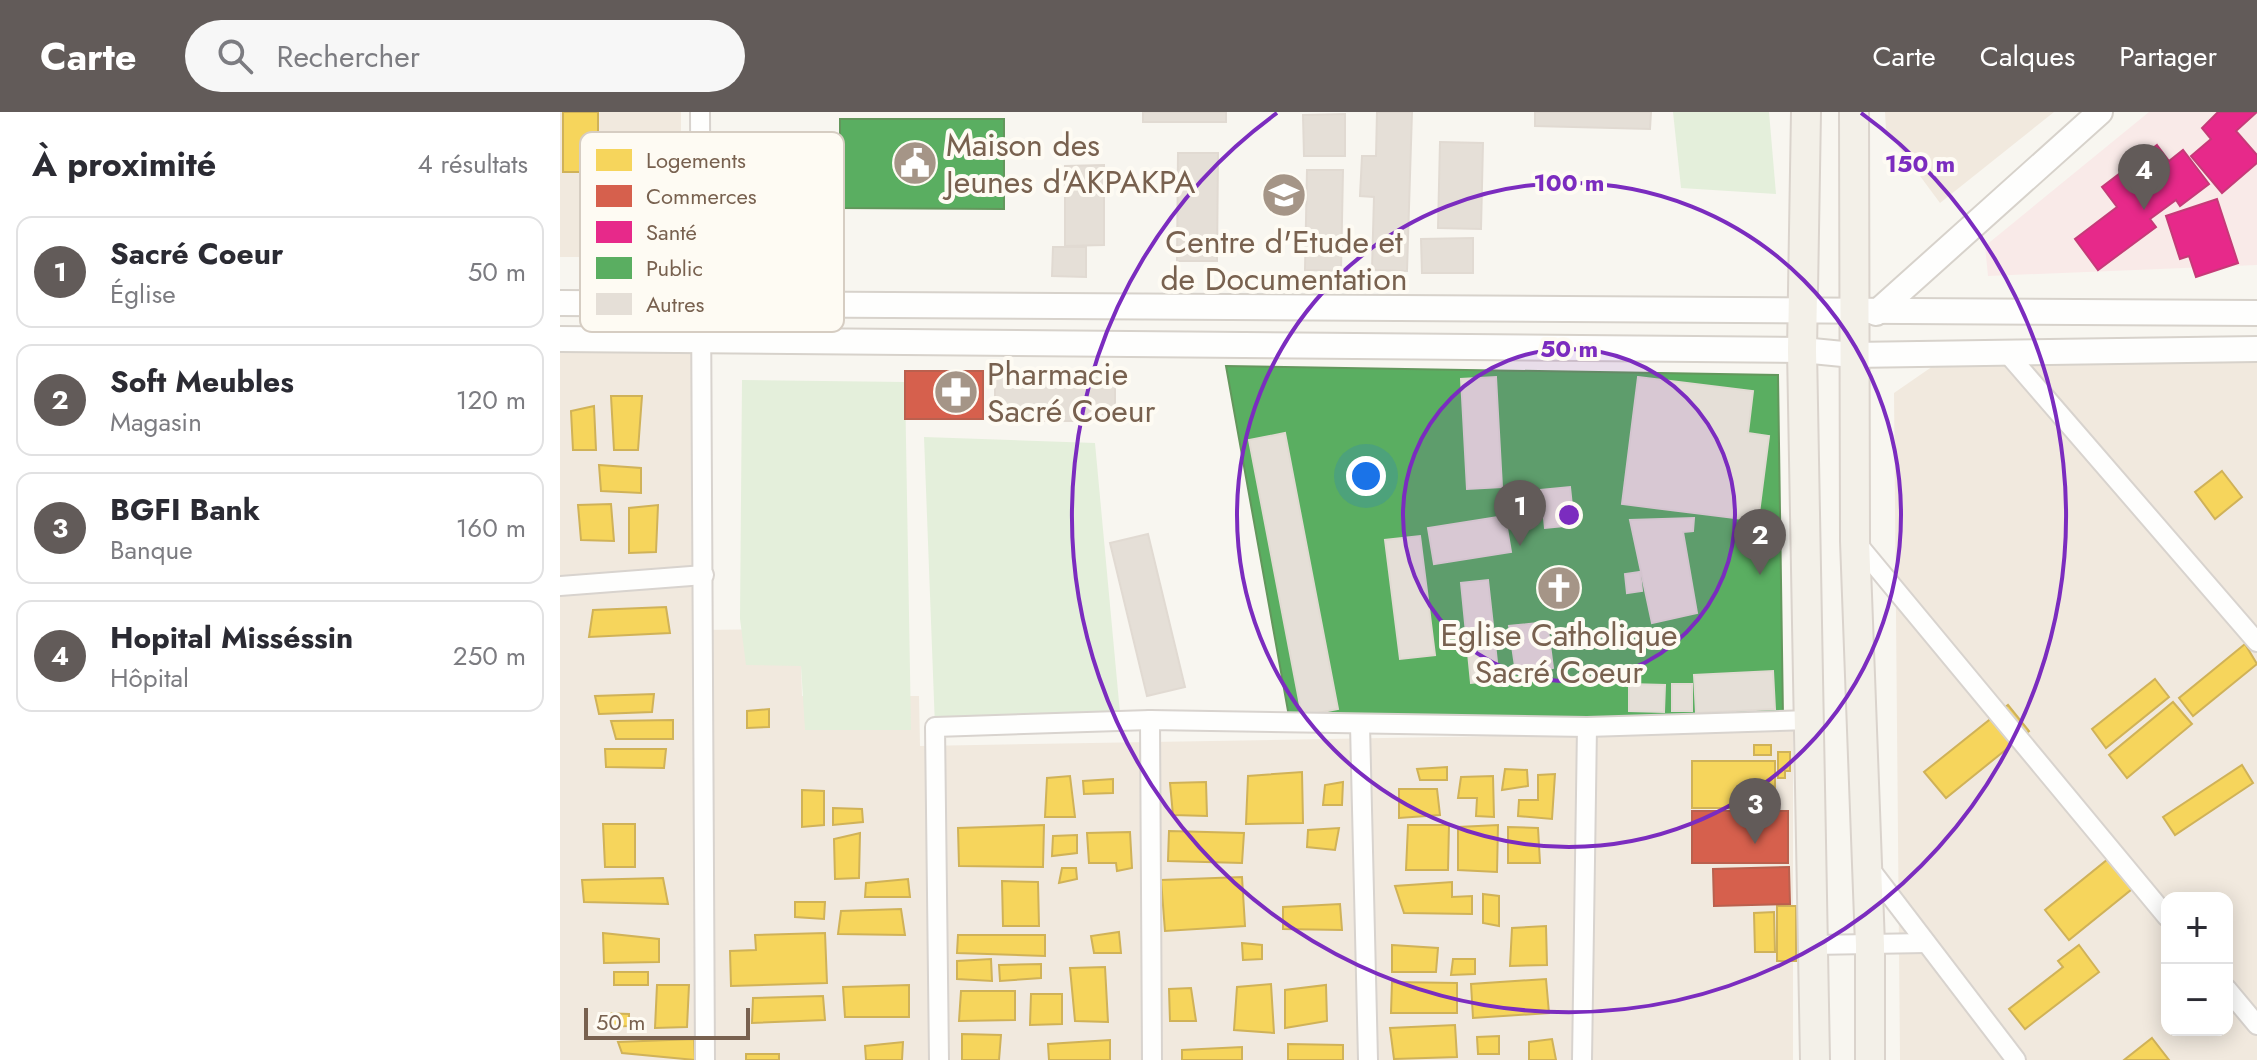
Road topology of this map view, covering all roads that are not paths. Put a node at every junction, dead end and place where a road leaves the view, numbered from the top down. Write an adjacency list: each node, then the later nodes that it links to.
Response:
1 (700, 112): 5 (street)
2 (1806, 112): 9 (main road)
3 (1854, 112): 10 (main road)
4 (2100, 112): 10 (main road)
5 (700, 132)
6 (560, 303): 7 (main road)
7 (580, 303)
8 (844, 305): 9 (main road)
9 (1802, 311): 10 (main road); 16 (main road)
10 (1864, 313): 11 (main road); 18 (main road)
11 (2257, 313)
12 (703, 332): 14 (street)
13 (560, 339): 14 (main road)
14 (703, 340): 16 (main road); 20 (street)
15 (2257, 349): 17 (main road)
16 (1802, 350): 18 (main road); 24 (main road)
17 (2007, 353): 18 (main road); 22 (street)
18 (1853, 355): 19 (main road)
19 (1855, 541): 27 (main road); 28 (street)
20 (704, 575): 21 (street); 34 (street)
21 (560, 586)
22 (2257, 642)
23 (1150, 720): 25 (street); 35 (street); 36 (street)
24 (1810, 720): 26 (street); 30 (main road)
25 (1360, 725): 26 (street); 37 (street)
26 (1587, 727): 38 (street)
27 (1866, 864): 29 (street); 31 (main road)
28 (2161, 910)
29 (1926, 943): 31 (street); 41 (street)
30 (1813, 945): 31 (street); 39 (main road)
31 (1870, 945): 40 (main road)
32 (2233, 996): 33 (street)
33 (2257, 1025)
34 (705, 1060)
35 (939, 1060)
36 (1152, 1060)
37 (1368, 1060)
38 (1582, 1060)
39 (1815, 1060)
40 (1870, 1060)
41 (2016, 1060)

